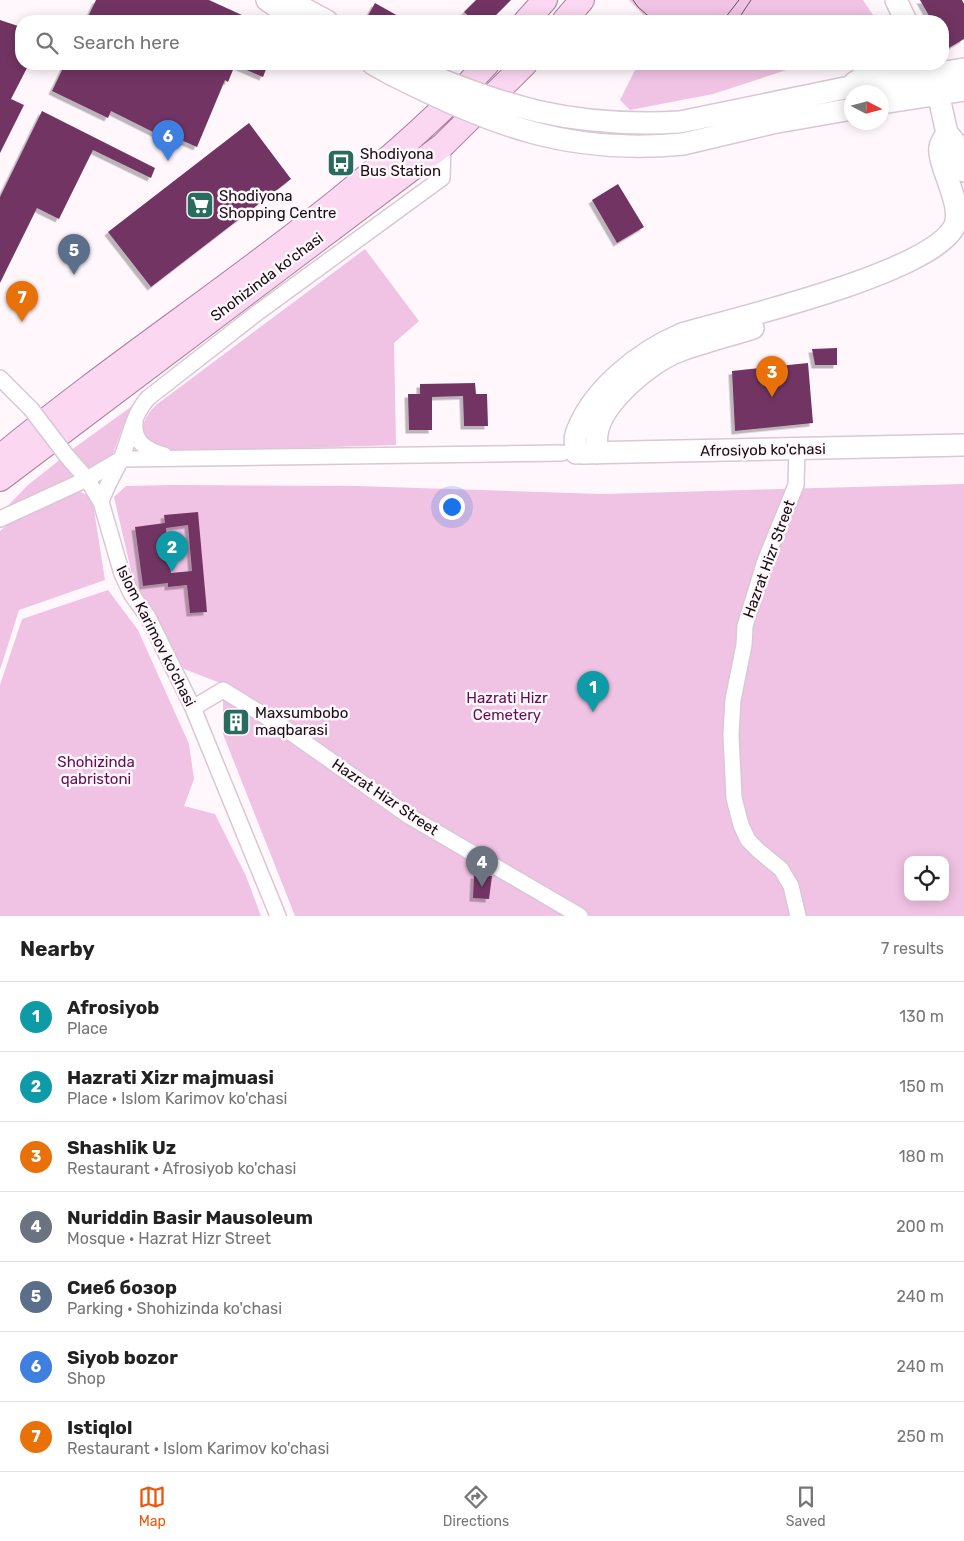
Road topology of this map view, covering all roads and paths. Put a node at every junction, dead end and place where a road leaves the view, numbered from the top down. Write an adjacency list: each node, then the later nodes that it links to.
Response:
1 (267, 0): 6 (street)
2 (288, 0): 7 (street)
3 (545, 0): 8 (main road)
4 (582, 0): 9 (main road)
5 (896, 0): 10 (street); 11 (street)
6 (289, 15)
7 (316, 15)
8 (531, 15)
9 (569, 15)
10 (897, 15)
11 (903, 15)
12 (964, 69): 18 (street)
13 (395, 70): 24 (street, bridge)
14 (399, 70): 21 (street, bridge)
15 (481, 70): 34 (main road, Shohizinda ko'chasi)
16 (520, 70): 26 (main road, Shohizinda ko'chasi)
17 (874, 70): 19 (street)
18 (931, 77): 20 (street); 22 (street); 23 (street); 25 (street)
19 (850, 85)
20 (868, 85)
21 (844, 88)
22 (964, 90)
23 (889, 99)
24 (844, 110)
25 (947, 133): 27 (street); 33 (street)
26 (443, 145): 30 (street); 38 (main road, Shohizinda ko'chasi)
27 (964, 171)
28 (964, 237): 33 (street)
29 (0, 378): 37 (street, Islom Karimov ko'chasi, bridge)
30 (136, 415): 35 (street); 36 (street)
31 (964, 445): 32 (street, Afrosiyob ko'chasi)
32 (797, 449): 33 (street, Afrosiyob ko'chasi); 44 (street, Hazrat Hizr Street)
33 (578, 453): 35 (street)
34 (0, 457)
35 (180, 458): 36 (street)
36 (121, 459): 37 (street); 39 (street)
37 (87, 479): 39 (street, Islom Karimov ko'chasi); 40 (street)
38 (0, 480)
39 (101, 502): 41 (street, Islom Karimov ko'chasi)
40 (0, 519)
41 (193, 708): 42 (street, Islom Karimov ko'chasi); 43 (street, Hazrat Hizr Street)
42 (278, 916)
43 (580, 916)
44 (798, 916)

